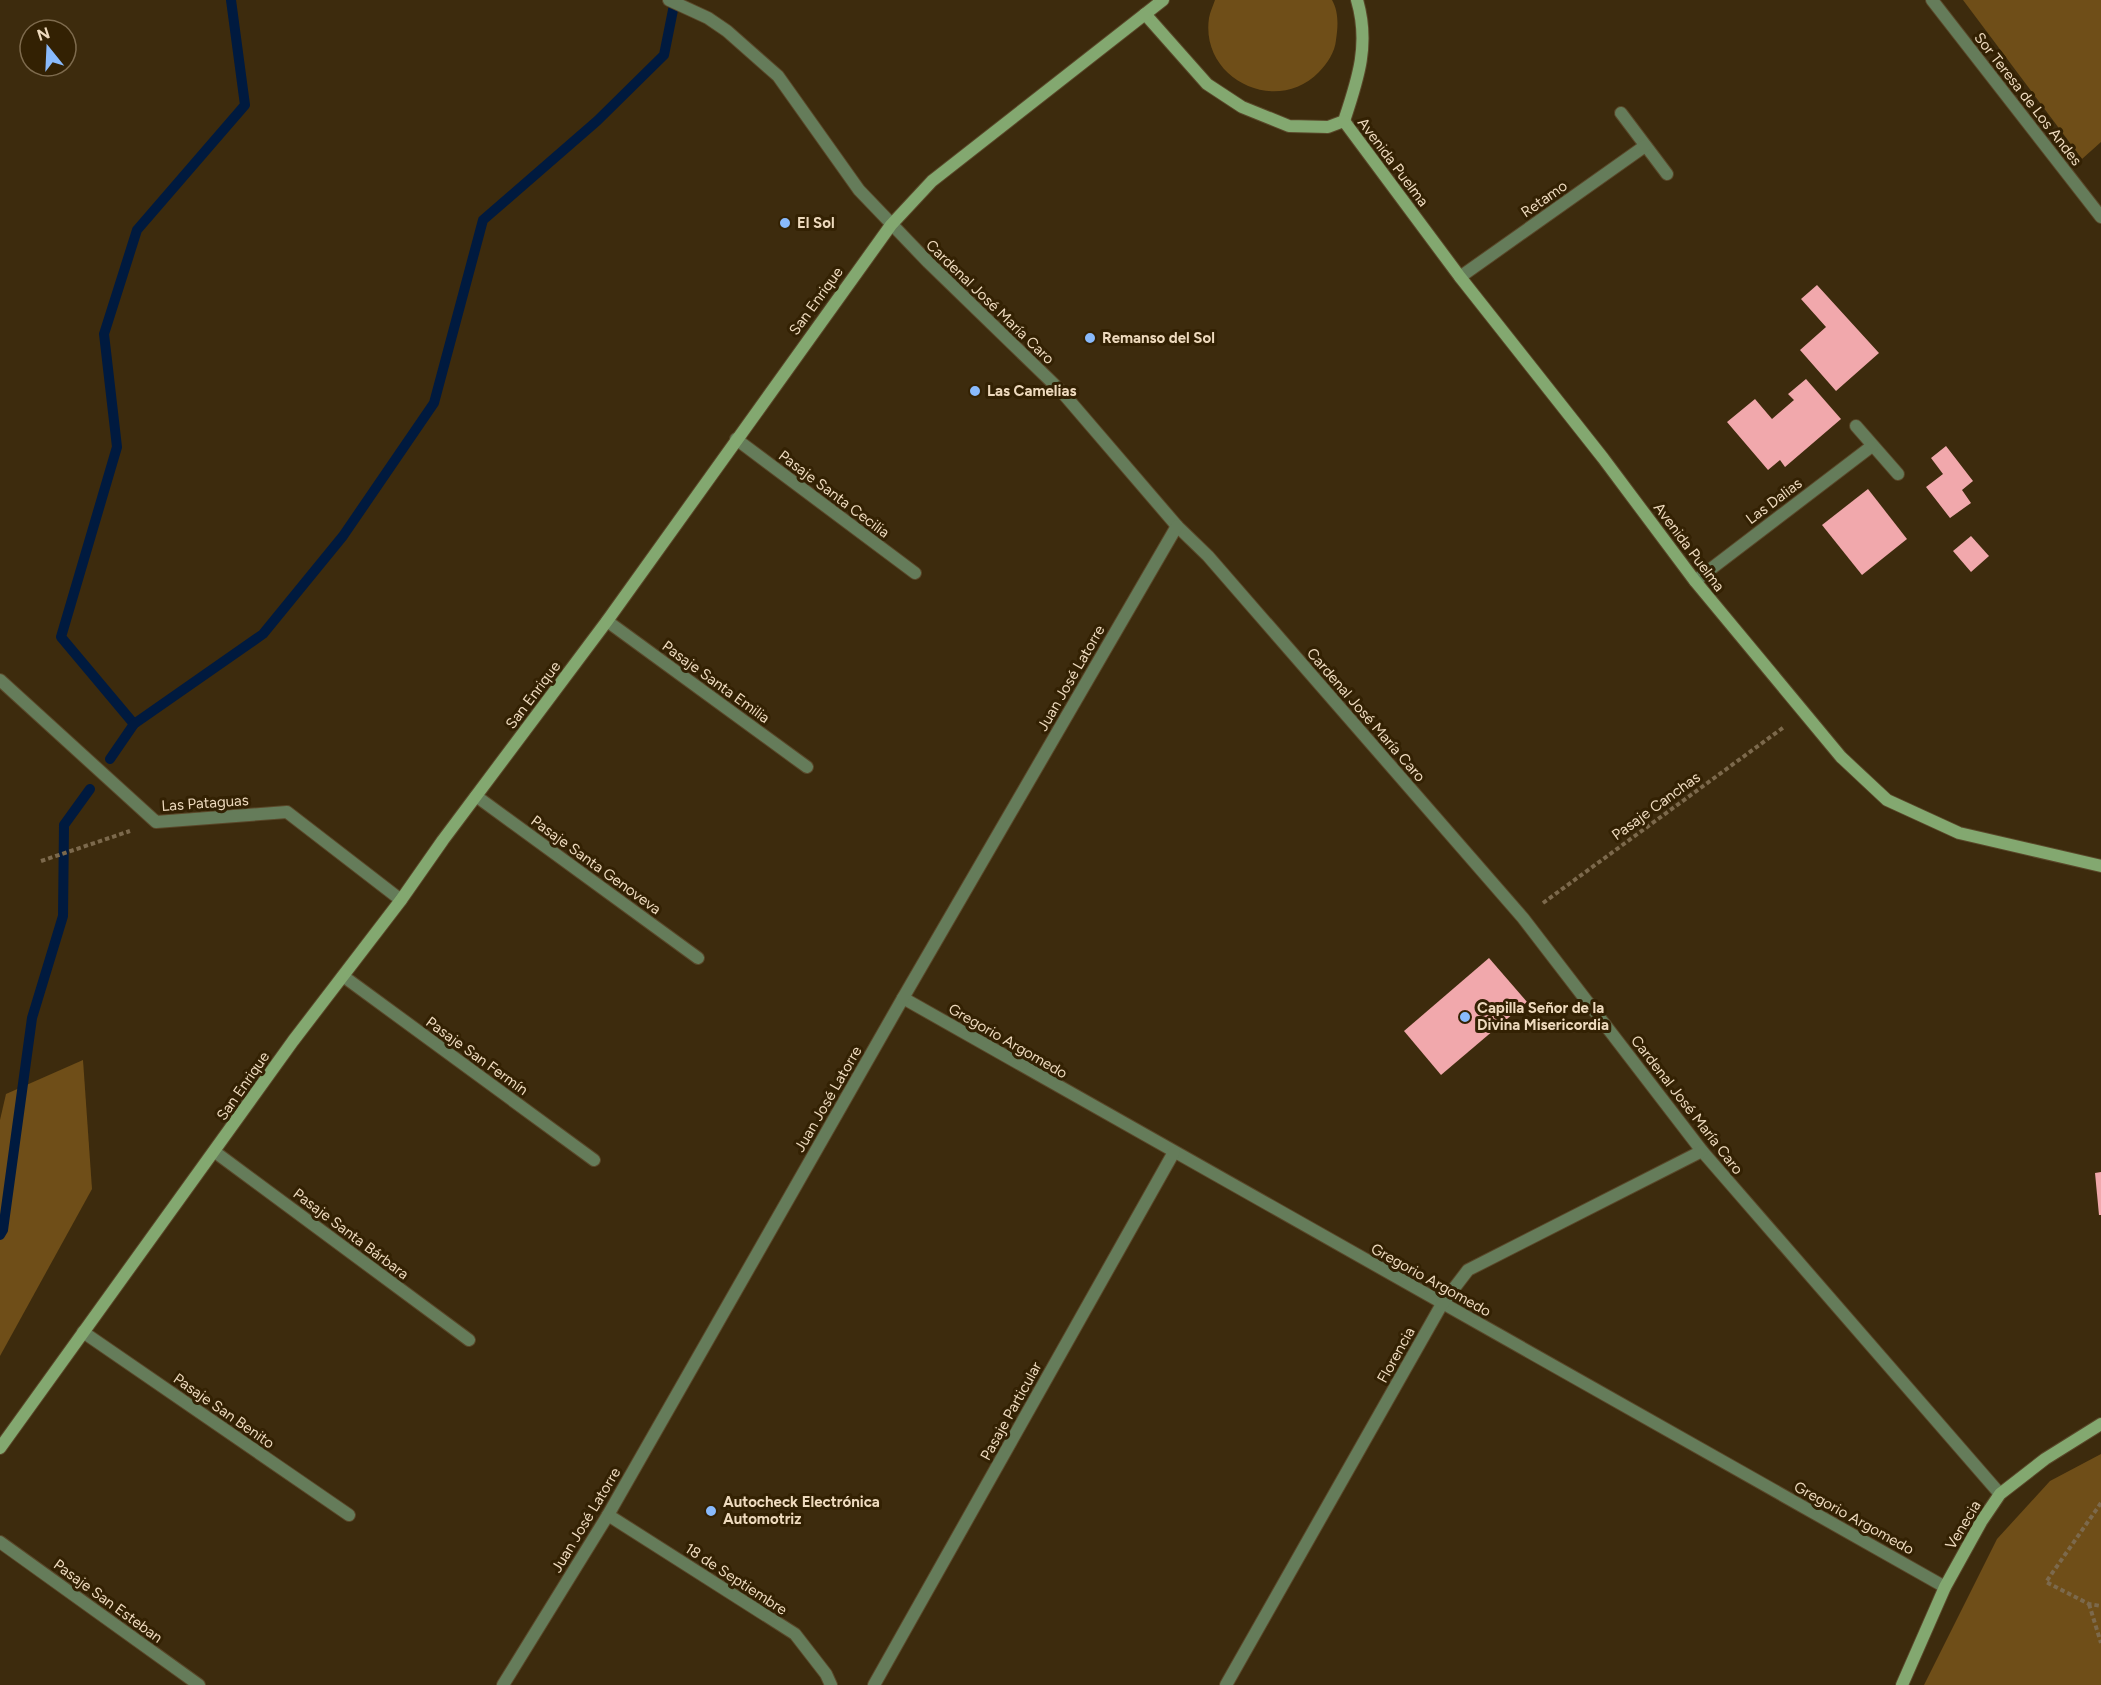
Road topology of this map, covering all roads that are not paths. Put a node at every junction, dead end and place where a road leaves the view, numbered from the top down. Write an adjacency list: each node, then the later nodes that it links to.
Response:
1 (669, 0): 11 (street, Cardenal José María Caro)
2 (1163, 0): 5 (street)
3 (1357, 0): 7 (street, Avenida Puelma)
4 (1932, 0): 10 (street, Sor Teresa de Los Andes)
5 (1145, 14): 7 (street, Avenida Puelma); 11 (street, San Enrique)
6 (1621, 113): 8 (street)
7 (1344, 121): 12 (street, Avenida Puelma)
8 (1645, 146): 9 (street); 12 (street, Retamo)
9 (1667, 174)
10 (2101, 217)
11 (891, 225): 14 (street, San Enrique); 17 (street, Cardenal José María Caro)
12 (1460, 277): 19 (street, Avenida Puelma)
13 (1856, 426): 15 (street)
14 (736, 439): 18 (street, Pasaje Santa Cecilia); 20 (street, San Enrique)
15 (1872, 446): 16 (street); 19 (street, Las Dalias)
16 (1898, 474)
17 (1176, 526): 28 (street, Juan José Latorre); 29 (street, Cardenal José María Caro)
18 (915, 573)
19 (1695, 581): 24 (street, Avenida Puelma)
20 (607, 621): 22 (street, Pasaje Santa Emilia); 23 (street, San Enrique)
21 (0, 680): 25 (street, Las Pataguas)
22 (807, 767)
23 (476, 796): 25 (street, San Enrique); 26 (street, Pasaje Santa Genoveva)
24 (2101, 866)
25 (401, 900): 27 (street, San Enrique)
26 (698, 958)
27 (343, 976): 30 (street, San Enrique); 32 (street, Pasaje San Fermín)
28 (903, 998): 31 (street, Gregorio Argomedo); 40 (street, Juan José Latorre)
29 (1702, 1151): 33 (street, Florencia); 38 (street, Cardenal José María Caro)
30 (215, 1152): 34 (street, San Enrique); 35 (street, Pasaje Santa Bárbara)
31 (1174, 1152): 33 (street, Gregorio Argomedo); 46 (street, Pasaje Particular)
32 (594, 1160)
33 (1442, 1304): 42 (street, Gregorio Argomedo); 47 (street, Florencia)
34 (83, 1332): 37 (street, San Enrique); 39 (street, Pasaje San Benito)
35 (469, 1340)
36 (2101, 1424): 38 (street, Venecia)
37 (0, 1448)
38 (2000, 1494): 42 (street, Venecia)
39 (349, 1515)
40 (608, 1515): 44 (street, Juan José Latorre); 45 (street, 18 de Septiembre)
41 (0, 1542): 43 (street, Pasaje San Esteban)
42 (1945, 1587): 48 (street, Venecia)
43 (199, 1685)
44 (503, 1685)
45 (831, 1685)
46 (874, 1685)
47 (1226, 1685)
48 (1902, 1685)

